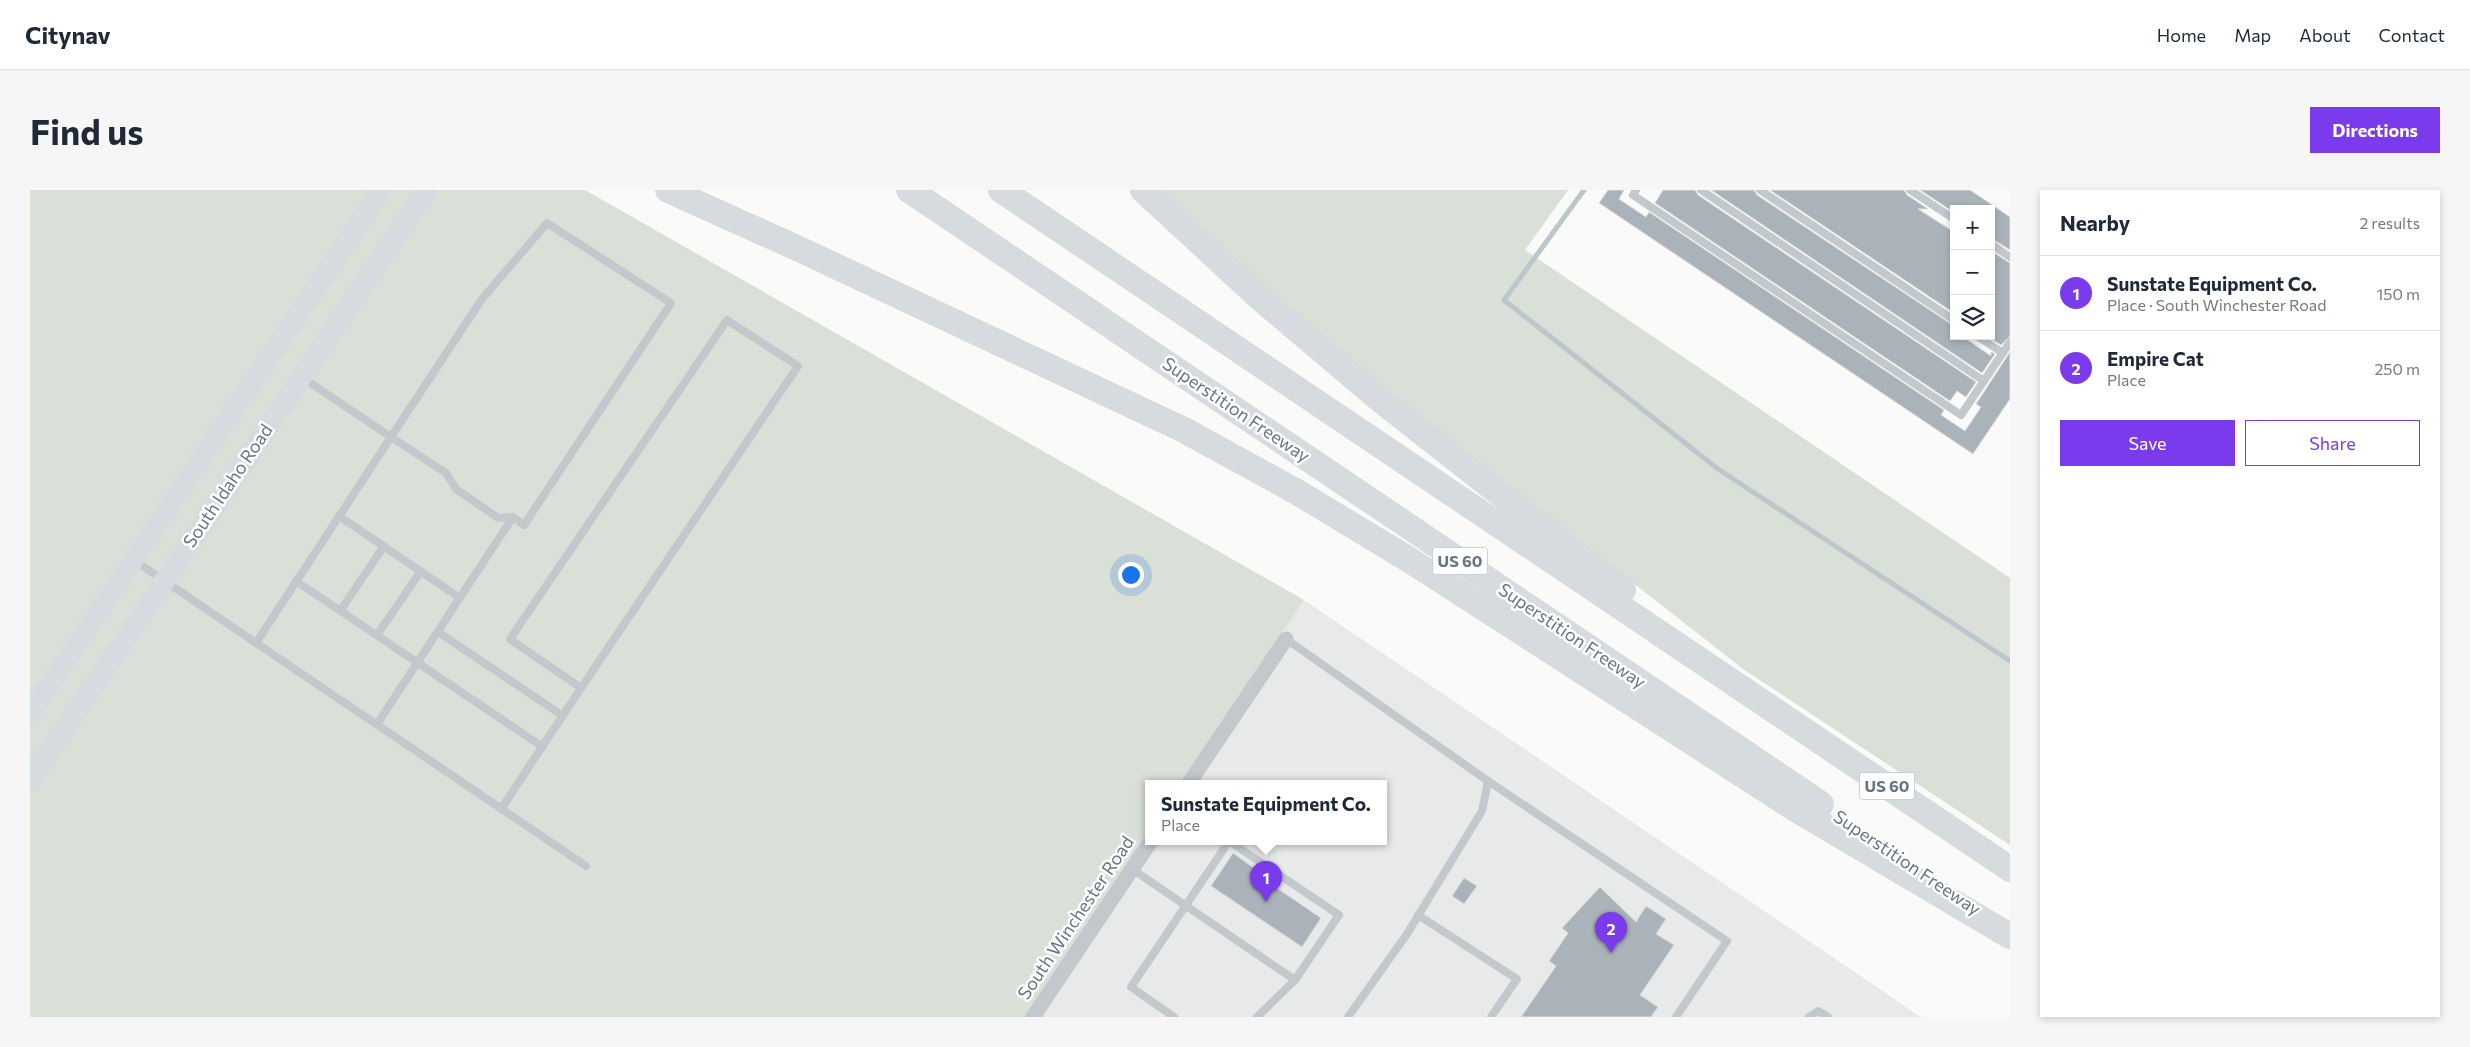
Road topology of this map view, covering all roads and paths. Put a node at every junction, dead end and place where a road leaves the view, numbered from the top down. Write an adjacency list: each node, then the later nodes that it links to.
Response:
1 (381, 190): 24 (main road, South Idaho Road)
2 (427, 190): 18 (main road, South Idaho Road)
3 (668, 190): 53 (highway)
4 (909, 190): 53 (highway, Superstition Freeway / US 60)
5 (1001, 190): 36 (highway, US 60)
6 (1142, 190): 36 (highway)
7 (1636, 190): 19 (lane)
8 (1701, 190): 19 (lane)
9 (1760, 190): 14 (lane)
10 (1910, 190): 11 (lane)
11 (1950, 216)
12 (1995, 247): 13 (lane)
13 (2010, 257)
14 (1950, 317)
15 (1983, 340): 17 (lane)
16 (2010, 342): 17 (lane)
17 (2003, 353): 19 (lane)
18 (302, 377): 20 (lane); 26 (main road, South Idaho Road)
19 (1984, 380)
20 (391, 437): 21 (lane); 22 (lane); 22 (lane)
21 (339, 516): 23 (lane); 27 (lane)
22 (513, 517): 28 (lane)
23 (384, 546): 25 (lane); 29 (lane)
24 (133, 560): 26 (lane); 37 (main road, South Idaho Road)
25 (421, 571): 28 (lane); 31 (lane)
26 (164, 581): 33 (lane); 42 (main road, South Idaho Road)
27 (296, 581): 29 (lane); 33 (lane)
28 (460, 598): 30 (lane)
29 (340, 611): 31 (lane)
30 (438, 632): 34 (lane); 38 (lane)
31 (377, 635): 34 (lane)
32 (1286, 639): 41 (street); 43 (lane)
33 (256, 643): 39 (lane)
34 (418, 662): 39 (lane); 40 (lane)
35 (581, 688): 35 (lane); 38 (lane)
36 (1763, 704): 50 (highway, US 60)
37 (30, 714)
38 (563, 716): 40 (lane)
39 (377, 724): 44 (lane)
40 (543, 746): 44 (lane)
41 (1191, 780)
42 (30, 781)
43 (1488, 781): 52 (lane); 60 (lane)
44 (501, 808): 48 (lane)
45 (1148, 845): 49 (street, South Winchester Road)
46 (1226, 845): 51 (lane)
47 (1235, 845): 54 (lane)
48 (586, 866)
49 (1132, 868): 51 (lane); 55 (street, South Winchester Road)
50 (2010, 869)
51 (1186, 905): 54 (lane); 56 (lane)
52 (1418, 914): 58 (lane); 59 (lane)
53 (2010, 934)
54 (1295, 980): 57 (lane)
55 (1036, 1016)
56 (1174, 1017)
57 (1257, 1017)
58 (1348, 1017)
59 (1491, 1017)
60 (1676, 1017)
61 (1809, 1017): 62 (lane)
62 (1828, 1017)

